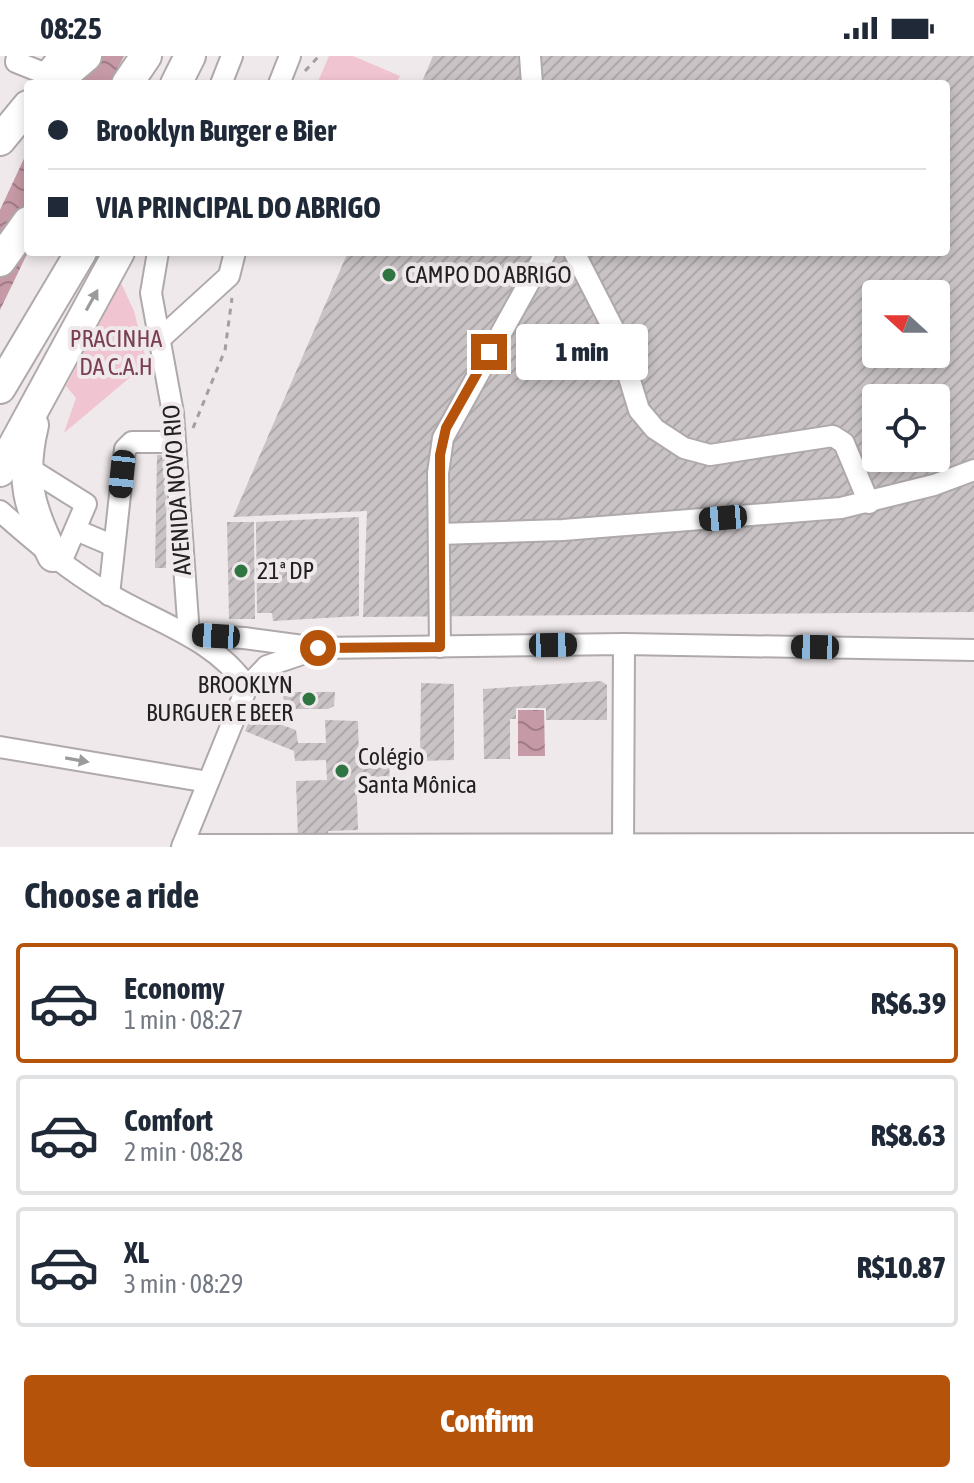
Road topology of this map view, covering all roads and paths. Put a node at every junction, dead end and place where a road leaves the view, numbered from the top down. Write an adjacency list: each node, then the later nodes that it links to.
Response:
1 (59, 56): 8 (street)
2 (86, 56): 9 (highway)
3 (190, 56): 10 (highway)
4 (206, 56): 11 (highway)
5 (232, 56): 12 (street)
6 (290, 56): 13 (street)
7 (530, 56): 14 (street)
8 (16, 58)
9 (58, 80)
10 (178, 80)
11 (196, 80)
12 (223, 80)
13 (281, 80)
14 (532, 80)
15 (24, 110): 16 (highway)
16 (0, 140)
17 (24, 228): 24 (highway)
18 (79, 256): 27 (highway)
19 (117, 256): 30 (highway, one-way to 19)
20 (157, 256): 26 (street, AVENIDA NOVO RIO)
21 (234, 256): 25 (street)
22 (544, 256): 35 (street)
23 (576, 256): 32 (street)
24 (0, 261)
25 (229, 276): 26 (street); 29 (path)
26 (161, 338): 28 (street, AVENIDA NOVO RIO)
27 (0, 388)
28 (175, 442): 29 (street, AVENIDA NOVO RIO); 36 (street)
29 (176, 468): 39 (street, AVENIDA NOVO RIO)
30 (13, 469): 34 (street); 37 (highway)
31 (974, 470): 32 (street)
32 (869, 503): 35 (street)
33 (0, 511): 37 (street)
34 (76, 530): 36 (street); 37 (street)
35 (439, 534): 41 (street)
36 (114, 546): 38 (street)
37 (57, 559): 38 (street)
38 (109, 595): 39 (street)
39 (189, 635): 42 (street); 44 (street)
40 (624, 644): 41 (street); 43 (street); 49 (street)
41 (440, 647): 42 (street)
42 (318, 648): 44 (street)
43 (974, 650)
44 (247, 687): 46 (street)
45 (0, 747): 46 (street, one-way to 46)
46 (208, 782): 48 (street)
47 (974, 844): 49 (street)
48 (182, 846): 49 (street)
49 (623, 846)

